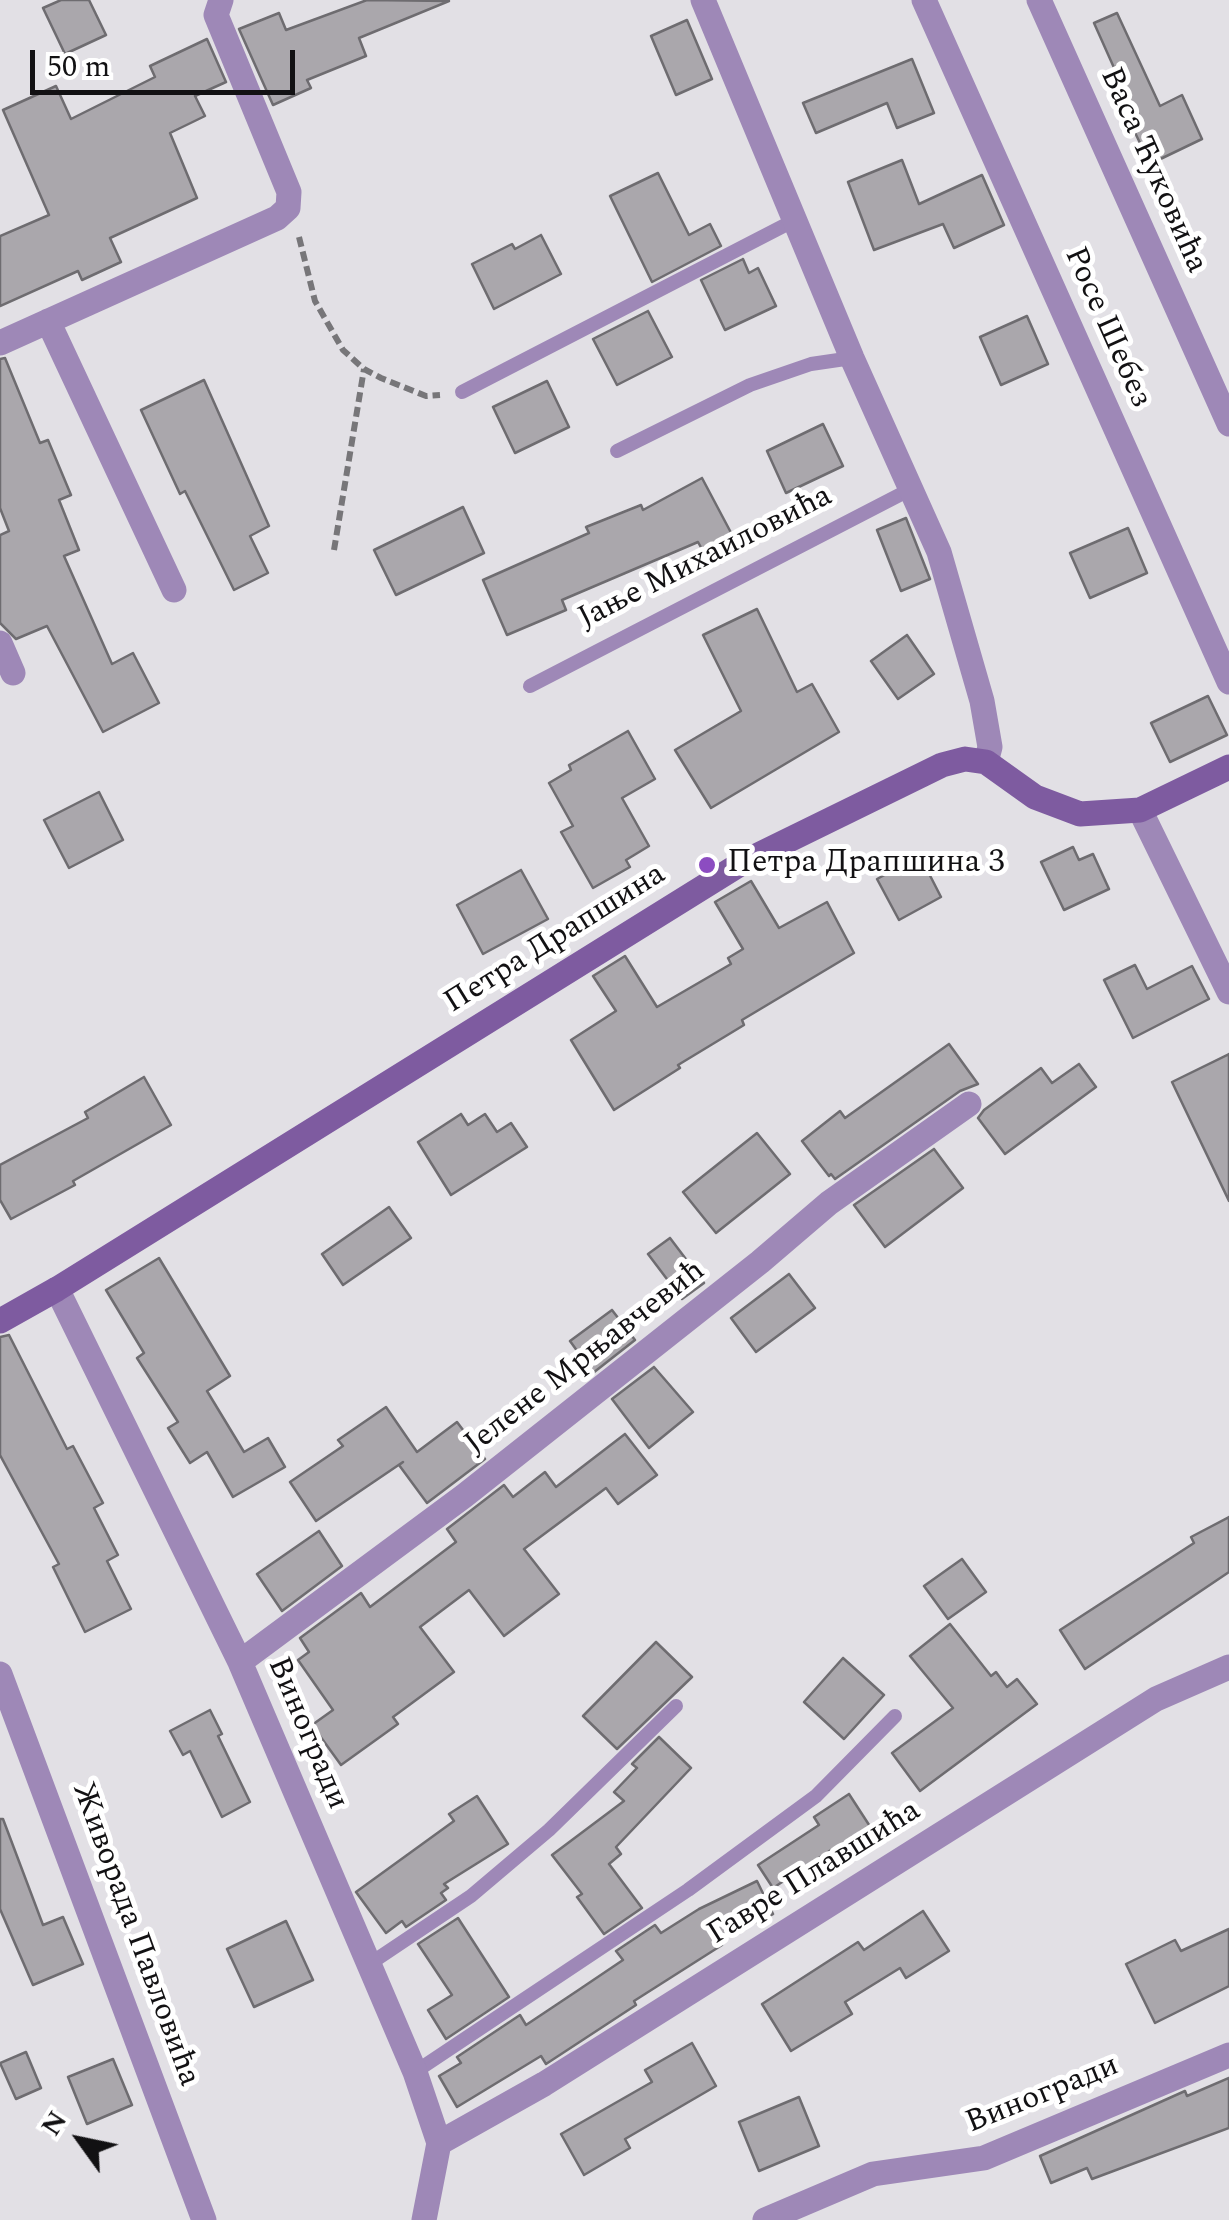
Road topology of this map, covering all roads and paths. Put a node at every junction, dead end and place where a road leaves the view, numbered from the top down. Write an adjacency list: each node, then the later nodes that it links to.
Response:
1 (220, 0): 5 (street)
2 (703, 0): 6 (street)
3 (924, 0): 19 (street, Росе Шебез)
4 (1039, 0): 12 (street, Васа Ћуковића)
5 (288, 208): 7 (street); 10 (path)
6 (795, 220): 9 (street); 11 (lane)
7 (48, 321): 8 (street); 16 (street)
8 (0, 342)
9 (852, 358): 13 (lane); 14 (street)
10 (364, 369): 11 (path); 15 (path)
11 (462, 392)
12 (1229, 424)
13 (617, 451)
14 (911, 489): 20 (lane, Јање Михаиловића); 21 (street)
15 (334, 550)
16 (174, 590)
17 (0, 643): 18 (street)
18 (13, 673)
19 (1229, 682)
20 (530, 686)
21 (986, 762): 23 (street); 26 (street, Петра Драпшина)
22 (1229, 767): 23 (street)
23 (1140, 810): 24 (street)
24 (1229, 992)
25 (969, 1104): 28 (street, Јелене Мрњавчевић)
26 (57, 1289): 27 (street, Петра Драпшина); 28 (street, Виногради)
27 (0, 1321)
28 (240, 1662): 33 (street, Виногради)
29 (1229, 1666): 36 (street, Гавре Плавшића)
30 (0, 1674): 37 (street, Живорада Павловића)
31 (676, 1706): 33 (lane)
32 (895, 1716): 35 (lane)
33 (368, 1965): 35 (street, Виногради)
34 (1229, 2055): 39 (street, Виногради)
35 (414, 2072): 36 (street, Виногради)
36 (438, 2142): 38 (street, Виногради)
37 (204, 2220)
38 (424, 2220)
39 (764, 2220)

